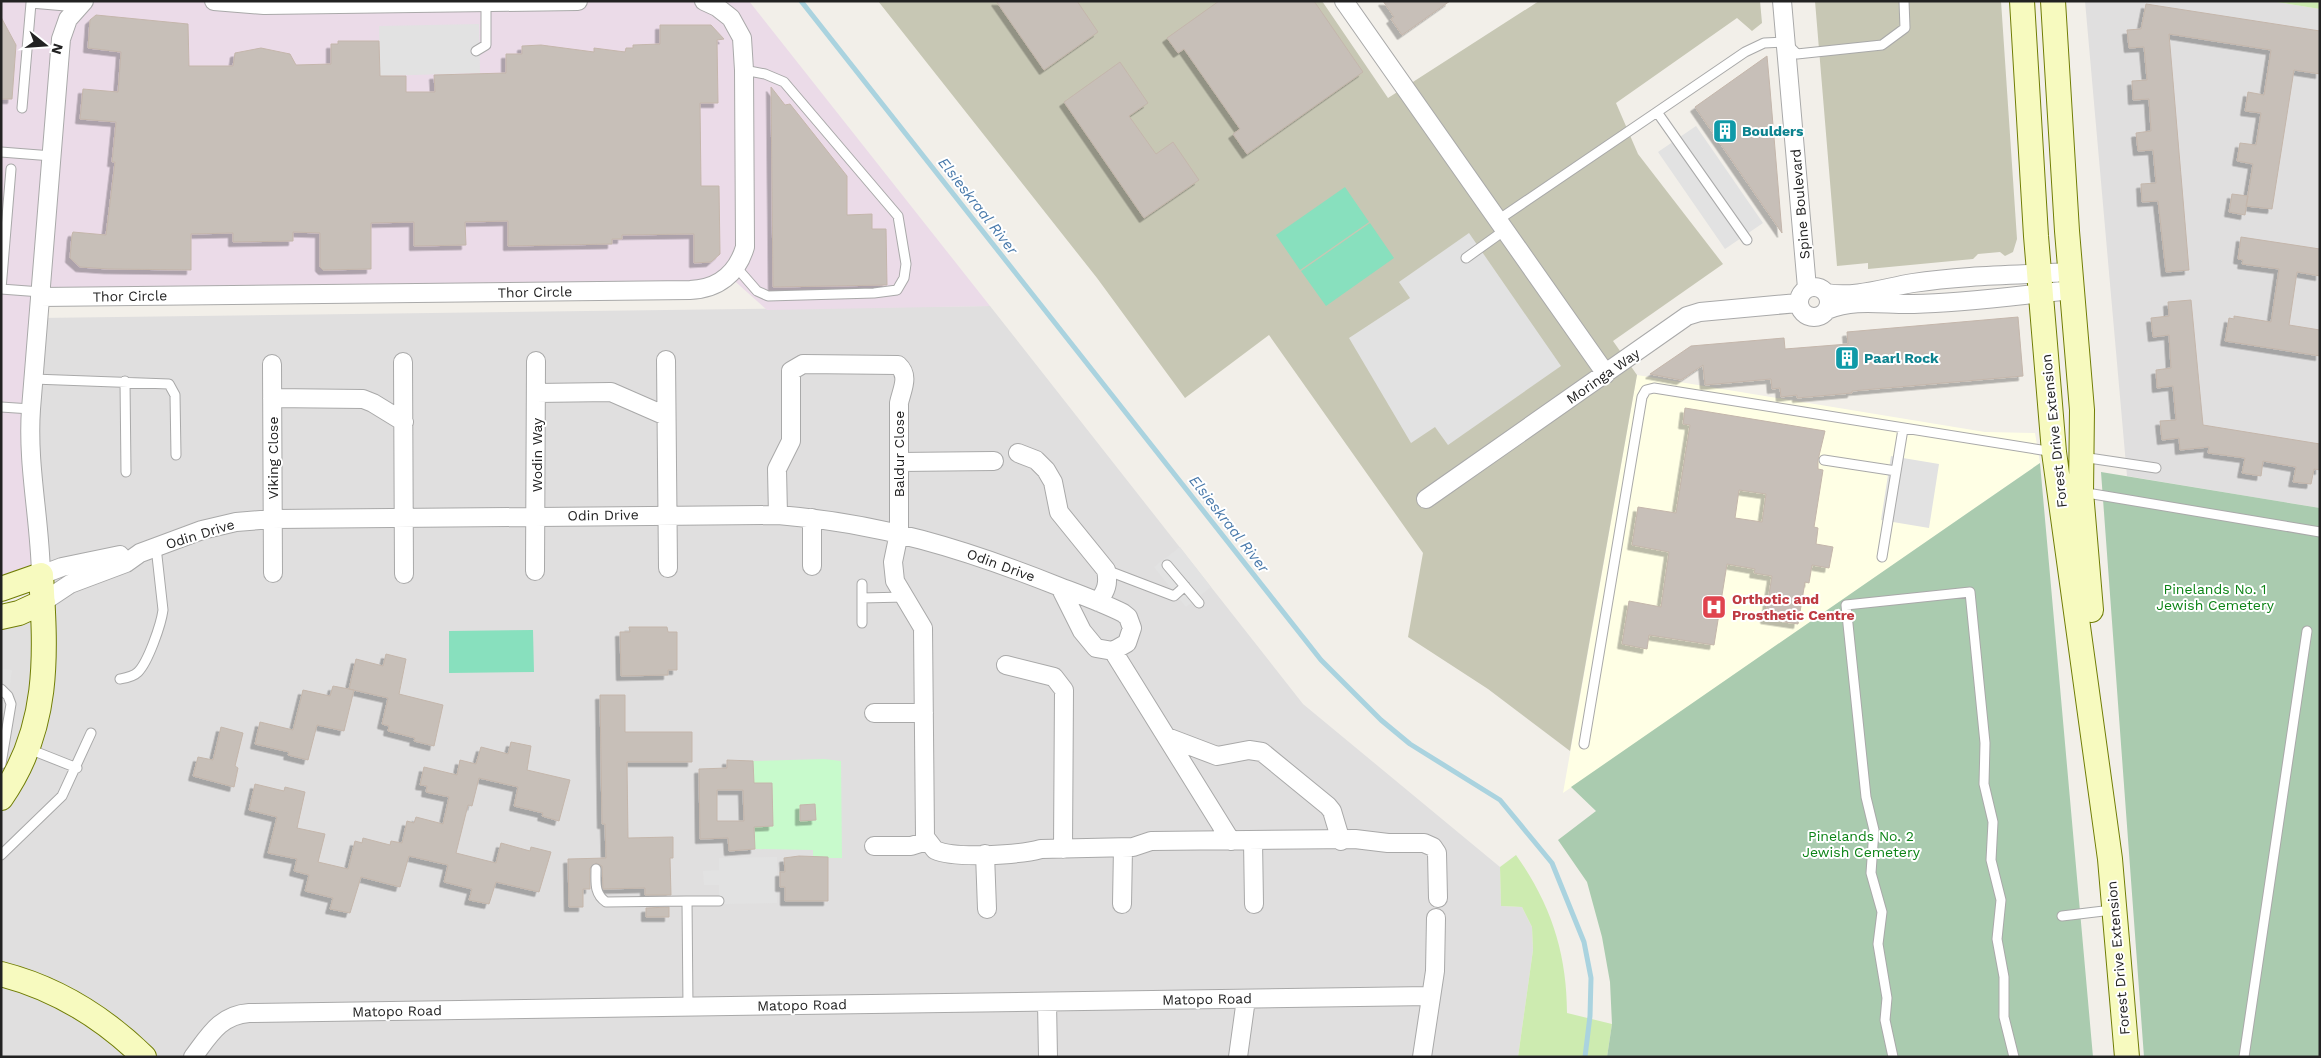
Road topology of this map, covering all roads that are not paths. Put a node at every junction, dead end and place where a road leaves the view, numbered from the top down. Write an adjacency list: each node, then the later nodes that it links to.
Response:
1 (214, 1): 11 (street)
2 (578, 1): 12 (street)
3 (704, 1): 16 (street)
4 (1344, 1): 22 (street)
5 (1782, 1): 14 (street, Spine Boulevard)
6 (1793, 1): 14 (street, Spine Boulevard)
7 (1904, 1): 14 (lane)
8 (2022, 1): 27 (street, Forest Drive Extension)
9 (2053, 1): 26 (street, Forest Drive Extension)
10 (31, 2): 13 (lane); 17 (lane)
11 (237, 2): 12 (street)
12 (486, 2): 15 (lane)
13 (80, 4): 20 (street)
14 (1791, 48): 18 (lane); 30 (street, Spine Boulevard)
15 (476, 51)
16 (744, 70): 25 (street); 25 (lane)
17 (22, 108)
18 (1657, 112): 22 (lane); 23 (lane)
19 (1, 152): 20 (lane)
20 (52, 156): 29 (street)
21 (11, 169): 28 (lane)
22 (1502, 225): 24 (lane); 35 (street)
23 (1747, 240)
24 (1466, 258)
25 (737, 268): 29 (street, Thor Circle)
26 (2071, 281): 27 (street, Moringa Way); 48 (street, Forest Drive Extension)
27 (2040, 283): 30 (street, Moringa Way); 45 (street, Forest Drive Extension)
28 (1, 289): 29 (lane)
29 (40, 295): 36 (street)
30 (1815, 296): 35 (street, Moringa Way)
31 (666, 360): 42 (street)
32 (536, 361): 38 (street, Wodin Way)
33 (403, 362): 43 (street)
34 (272, 364): 39 (street, Viking Close)
35 (1606, 374): 56 (street, Moringa Way)
36 (33, 379): 37 (lane); 41 (street)
37 (124, 381): 47 (lane); 54 (lane)
38 (536, 393): 42 (street); 59 (street, Wodin Way)
39 (272, 398): 43 (street, Viking Close); 62 (street, Viking Close)
40 (1, 407): 41 (lane)
41 (31, 410): 74 (street)
42 (666, 416): 57 (street)
43 (404, 422): 60 (street)
44 (1902, 429): 45 (lane); 53 (lane); 95 (lane)
45 (2054, 452): 111 (street, Forest Drive Extension)
46 (1018, 453): 70 (street)
47 (176, 455)
48 (2082, 457): 52 (lane); 55 (street, Forest Drive Extension)
49 (1824, 460): 53 (lane)
50 (994, 461): 51 (street)
51 (899, 462): 58 (street, Baldur Close); 64 (street, Baldur Close)
52 (2156, 468)
53 (1896, 471): 66 (lane)
54 (126, 472)
55 (2081, 492): 63 (lane); 111 (street, Forest Drive Extension)
56 (1426, 500)
57 (666, 514): 58 (street, Odin Drive); 59 (street, Odin Drive); 69 (street)
58 (778, 515): 61 (street, Odin Drive)
59 (537, 516): 60 (street, Odin Drive); 71 (street, Wodin Way)
60 (405, 518): 62 (street, Odin Drive); 73 (street)
61 (812, 518): 64 (street, Odin Drive); 68 (street)
62 (273, 519): 65 (street, Odin Drive); 72 (street, Viking Close)
63 (2320, 532)
64 (899, 533): 77 (street, Odin Drive); 79 (street, Baldur Close)
65 (148, 550): 74 (street, Odin Drive); 81 (street, Odin Drive); 89 (lane)
66 (1882, 557)
67 (1167, 565): 76 (lane)
68 (812, 566)
69 (668, 568)
70 (1106, 570): 76 (lane); 82 (street)
71 (535, 571)
72 (273, 573)
73 (404, 574)
74 (41, 575): 78 (street, Odin Drive); 81 (street)
75 (862, 584): 80 (lane)
76 (1185, 586): 83 (lane)
77 (1060, 587): 82 (street, Odin Drive); 87 (street)
78 (1, 589)
79 (905, 597): 80 (lane); 92 (street, Baldur Close)
80 (862, 598): 85 (lane)
81 (43, 602): 84 (street, Odin Drive); 96 (street)
82 (1098, 602): 87 (street, Odin Drive)
83 (1199, 603)
84 (1, 617)
85 (862, 623)
86 (2307, 631): 135 (lane)
87 (1113, 650): 94 (street)
88 (1006, 665): 108 (street)
89 (120, 680)
90 (1, 689): 98 (lane)
91 (874, 713): 92 (street)
92 (924, 713): 105 (street, Baldur Close)
93 (91, 733): 99 (lane)
94 (1168, 737): 97 (street); 100 (street)
95 (1584, 744)
96 (29, 749): 99 (lane); 101 (street)
97 (1217, 756): 100 (street); 102 (street)
98 (1, 764)
99 (77, 768): 110 (lane)
100 (1190, 774): 103 (street)
101 (2, 797)
102 (1341, 840): 104 (street); 113 (street)
103 (1231, 841): 104 (street); 107 (street)
104 (1253, 841): 117 (street)
105 (927, 842): 106 (street); 109 (street)
106 (874, 846)
107 (1123, 848): 108 (street); 116 (street)
108 (1063, 849): 109 (street)
109 (985, 854): 118 (street)
110 (1, 855)
111 (2110, 859): 119 (street, Forest Drive Extension)
112 (596, 869): 115 (lane)
113 (1438, 898)
114 (719, 900): 115 (lane)
115 (687, 901): 126 (lane)
116 (1122, 904)
117 (1254, 904)
118 (987, 909)
119 (2115, 910): 120 (lane); 134 (street, Forest Drive Extension)
120 (2062, 916)
121 (1436, 918): 123 (street)
122 (1, 974): 127 (street)
123 (1430, 996): 124 (street, Matopo Road); 131 (street)
124 (1246, 999): 125 (street, Matopo Road); 130 (street)
125 (1047, 1002): 126 (street, Matopo Road); 129 (street)
126 (688, 1007): 128 (street, Matopo Road)
127 (144, 1057)
128 (193, 1057)
129 (1048, 1057)
130 (1238, 1057)
131 (1422, 1057)
132 (1893, 1057): 133 (lane)
133 (2014, 1057)
134 (2127, 1057)
135 (2244, 1057)

